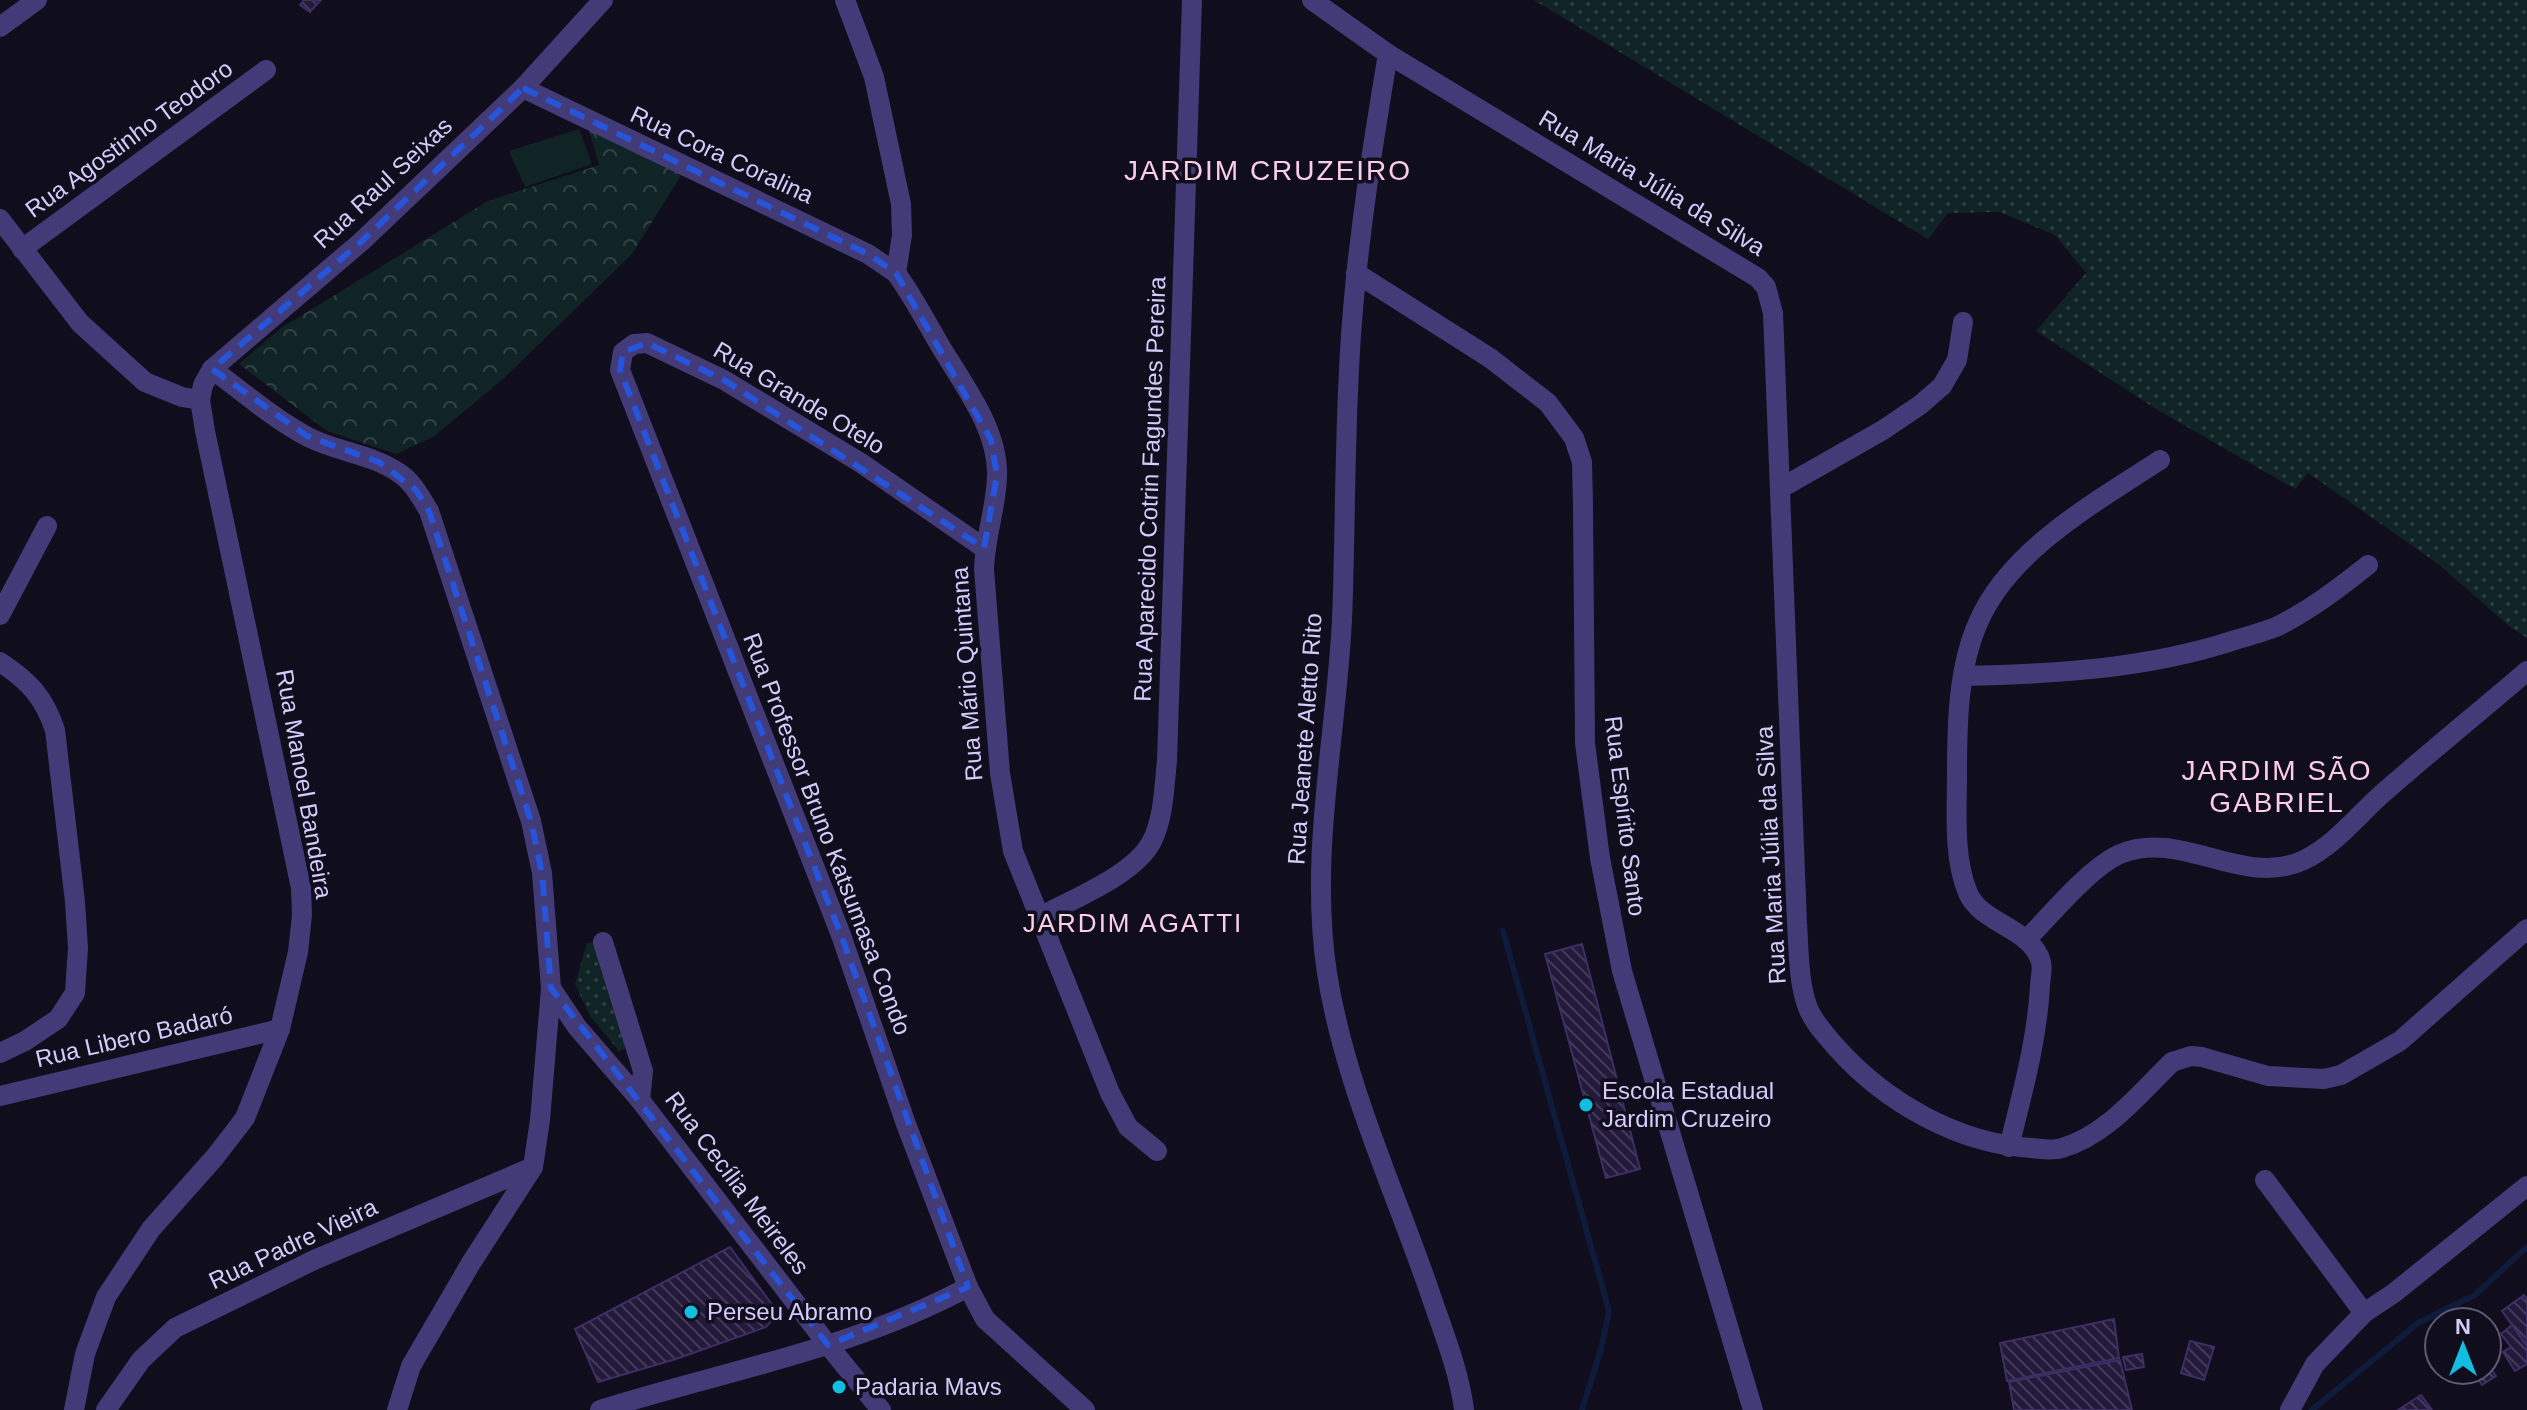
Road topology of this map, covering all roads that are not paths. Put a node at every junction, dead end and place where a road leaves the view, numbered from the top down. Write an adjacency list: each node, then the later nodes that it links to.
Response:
1 (37, 0): 6 (street)
2 (603, 0): 9 (street, Rua Raul Seixas)
3 (845, 0): 12 (street)
4 (1192, 0): 27 (street, Rua Aparecido Cotrin Fagundes Pereira)
5 (1312, 0): 7 (street, Rua Maria Júlia da Silva)
6 (0, 27)
7 (1388, 54): 13 (street, Rua Jeanete Aletto Rito); 19 (street, Rua Maria Júlia da Silva)
8 (266, 70): 11 (street, Rua Agostinho Teodoro)
9 (523, 88): 12 (street, Rua Cora Coralina); 15 (street, Rua Raul Seixas)
10 (0, 219): 11 (street)
11 (22, 249): 16 (street)
12 (896, 273): 21 (street, Rua Mário Quintana)
13 (1356, 273): 50 (street, Rua Jeanete Aletto Rito); 51 (street, Rua Espírito Santo)
14 (1963, 322): 19 (street)
15 (212, 369): 16 (street, Rua Raul Seixas); 31 (street)
16 (200, 400): 32 (street, Rua Manoel Bandeira)
17 (632, 401): 21 (street, Rua Grande Otelo); 41 (street, Rua Professor Bruno Katsumasa Condo)
18 (2160, 460): 26 (street)
19 (1781, 488): 36 (street, Rua Maria Júlia da Silva)
20 (47, 526): 23 (street)
21 (984, 548): 27 (street, Rua Mário Quintana)
22 (2368, 565): 26 (street)
23 (0, 615)
24 (0, 662): 33 (street)
25 (2527, 671): 29 (street)
26 (1963, 676): 29 (street)
27 (1040, 917): 37 (street, Rua Mário Quintana)
28 (2527, 929): 36 (street, Rua Maria Júlia da Silva)
29 (2026, 940): 36 (street)
30 (603, 942): 35 (street)
31 (551, 988): 35 (street, Rua Cecília Meireles); 38 (street)
32 (280, 1029): 34 (street, Rua Libero Badaró); 44 (street, Rua Manoel Bandeira)
33 (0, 1053)
34 (0, 1096)
35 (640, 1100): 43 (street, Rua Cecília Meireles)
36 (2009, 1147)
37 (1157, 1151)
38 (533, 1167): 45 (street, Rua Padre Vieira); 46 (street)
39 (2265, 1180): 42 (street)
40 (2527, 1186): 42 (street)
41 (968, 1287): 43 (street); 49 (street, Rua Professor Bruno Katsumasa Condo)
42 (2364, 1313): 52 (street)
43 (828, 1345): 47 (street); 48 (street, Rua Cecília Meireles)
44 (74, 1410)
45 (106, 1410)
46 (397, 1410)
47 (600, 1410)
48 (881, 1410)
49 (1085, 1410)
50 (1464, 1410)
51 (1753, 1410)
52 (2290, 1410)

